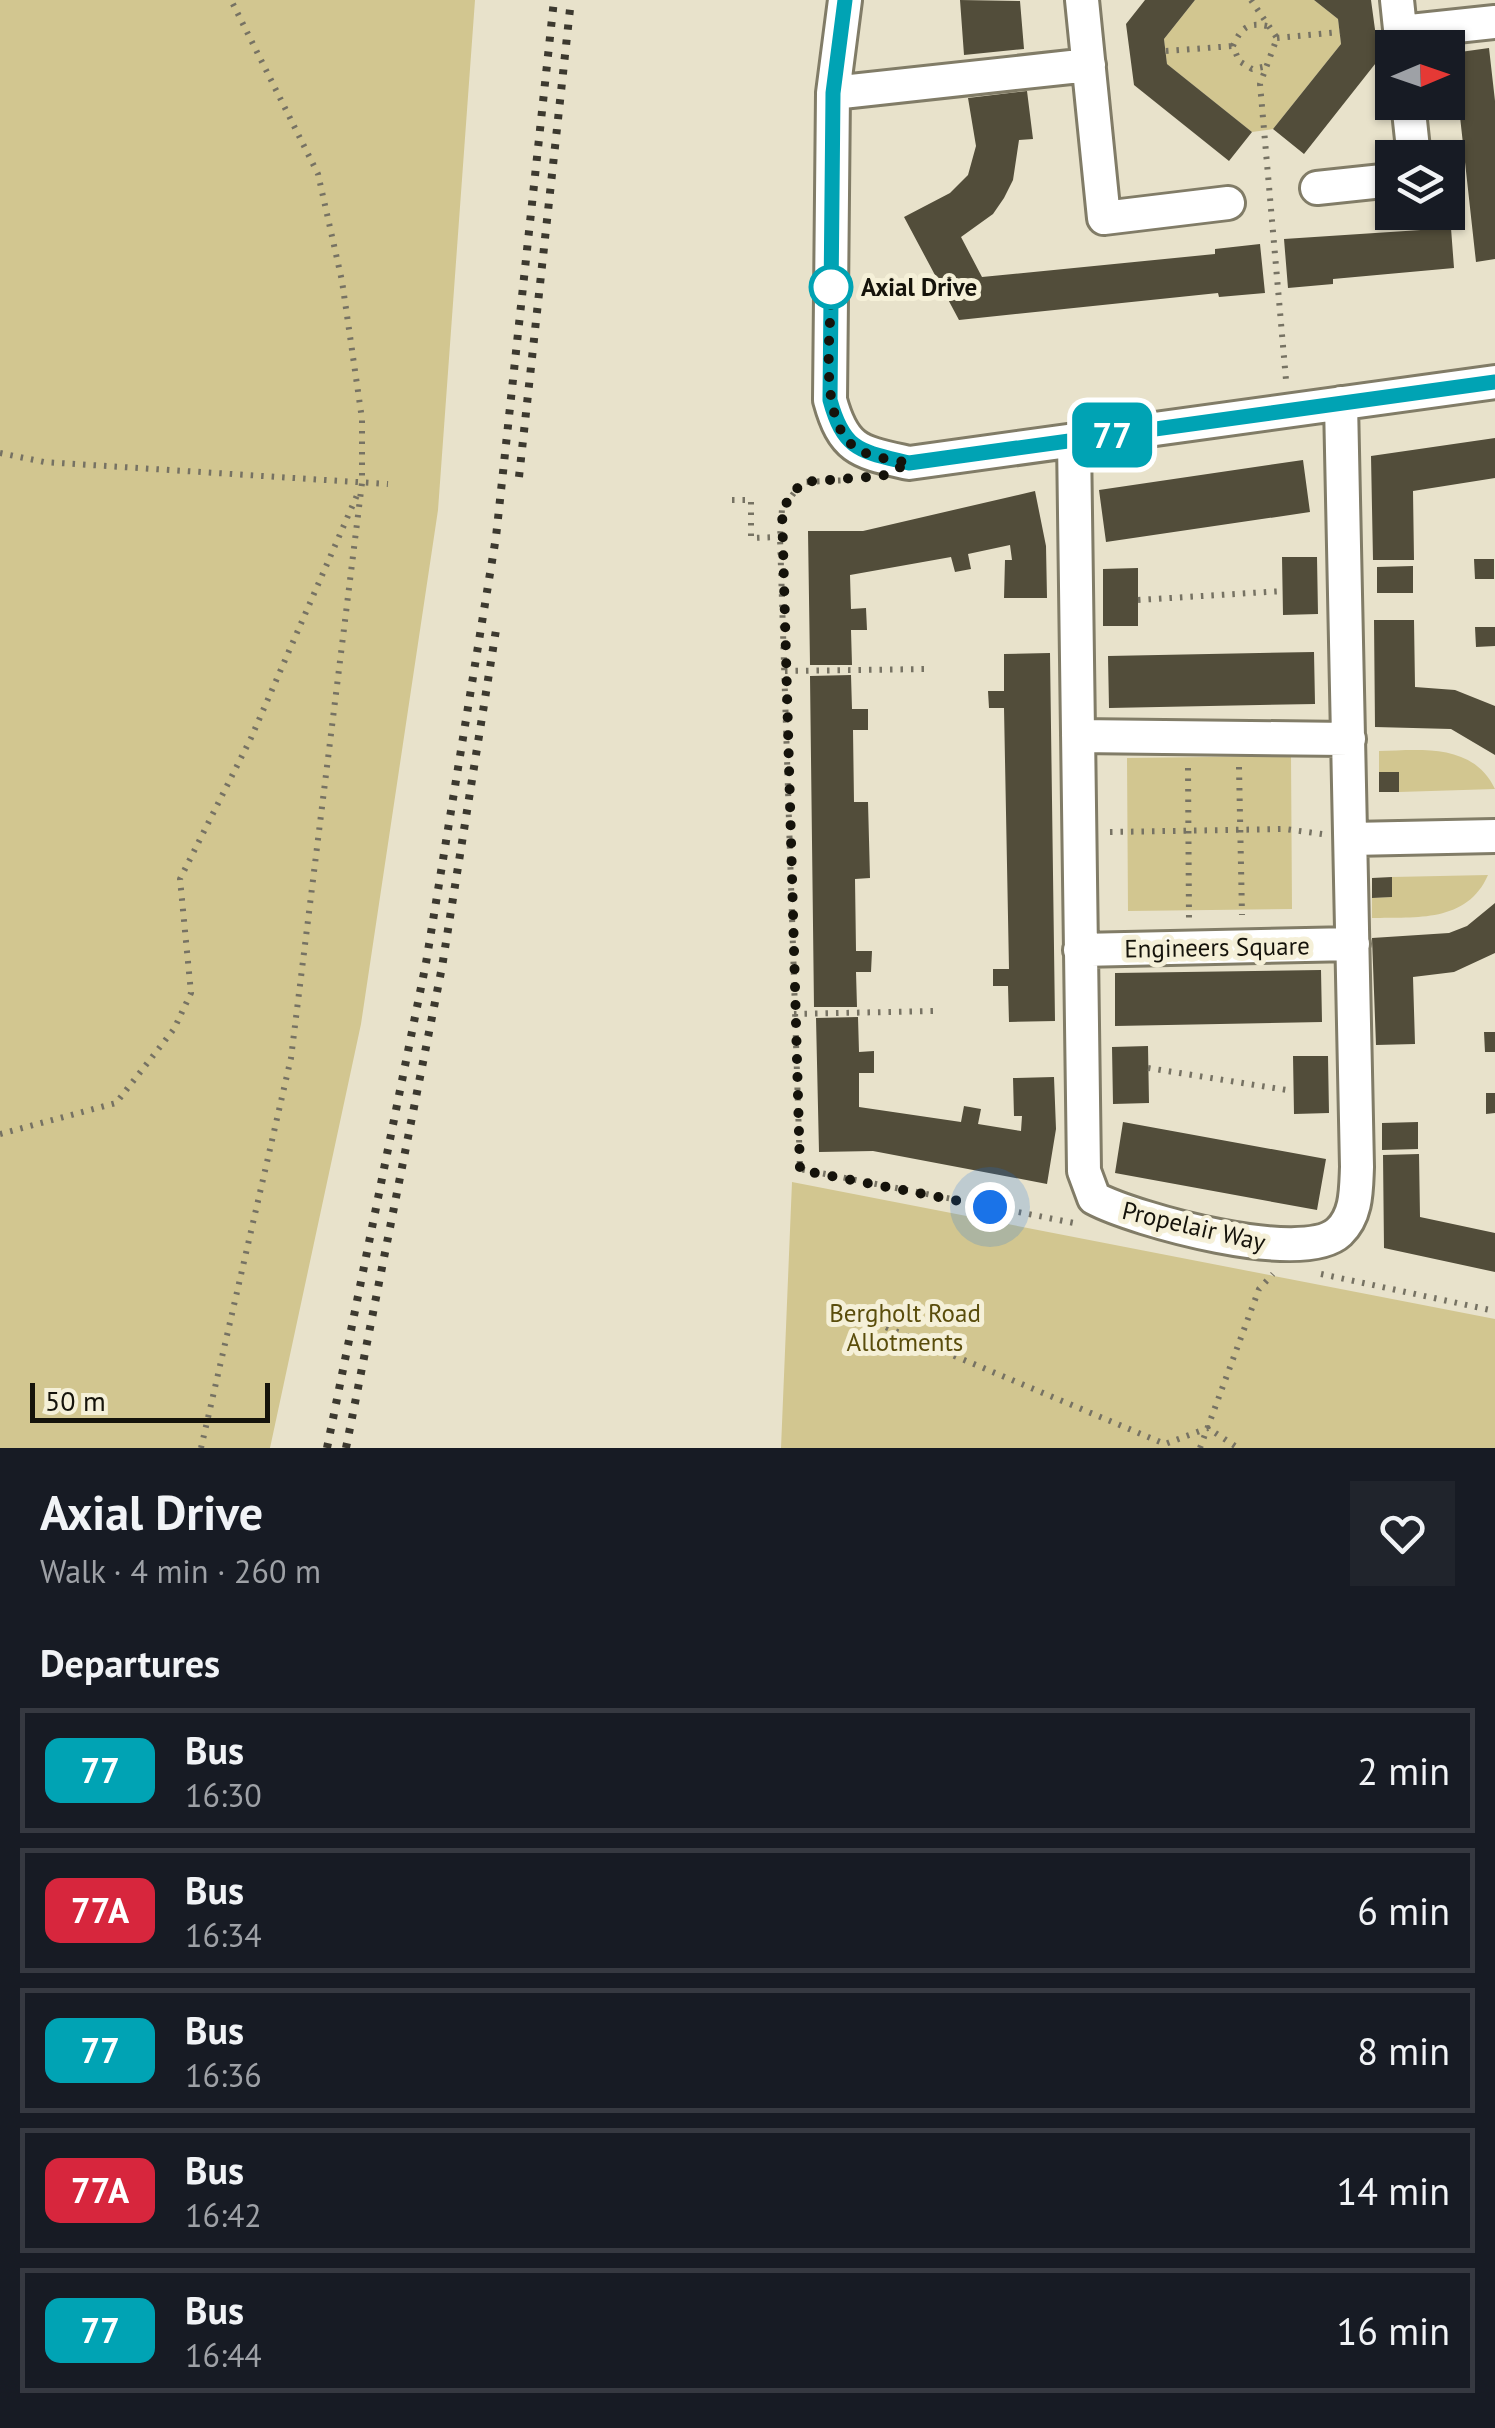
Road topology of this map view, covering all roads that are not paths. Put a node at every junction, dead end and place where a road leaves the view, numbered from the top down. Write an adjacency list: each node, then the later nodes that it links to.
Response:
1 (845, 0): 6 (street)
2 (1082, 0): 5 (street)
3 (1495, 22): 4 (street)
4 (1400, 26)
5 (1089, 65): 6 (street); 9 (street)
6 (833, 93): 12 (street)
7 (1375, 182): 8 (street)
8 (1317, 188)
9 (1228, 203)
10 (1495, 382): 11 (street)
11 (1341, 403): 12 (street); 14 (street, Propelair Way)
12 (1074, 440): 13 (street, Propelair Way)
13 (1078, 736): 14 (street); 18 (street, Propelair Way)
14 (1349, 739): 16 (street, Propelair Way)
15 (1495, 836): 16 (street)
16 (1351, 839): 17 (street, Propelair Way)
17 (1353, 944): 18 (street, Engineers Square); 18 (street, Propelair Way)
18 (1080, 950)

